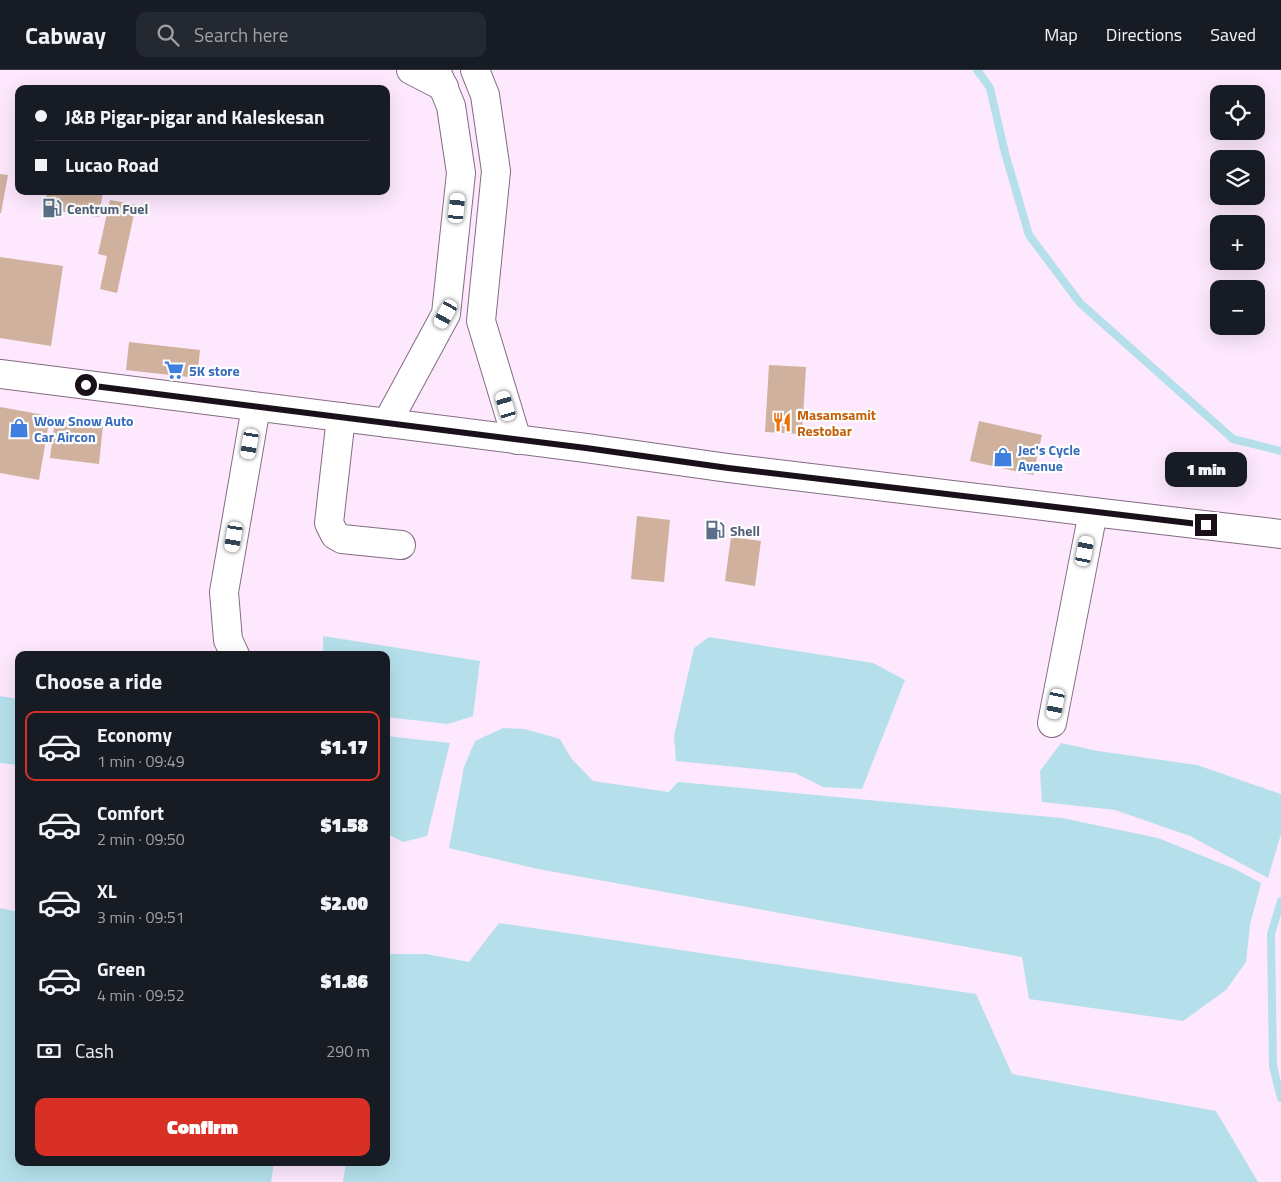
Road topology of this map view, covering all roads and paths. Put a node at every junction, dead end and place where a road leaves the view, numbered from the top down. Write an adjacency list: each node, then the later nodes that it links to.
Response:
1 (411, 70): 3 (main road)
2 (475, 70): 5 (main road)
3 (440, 79): 4 (main road)
4 (446, 314): 5 (main road); 9 (main road)
5 (481, 321): 10 (main road)
6 (0, 374): 7 (main road)
7 (256, 406): 8 (main road); 14 (main road)
8 (341, 417): 9 (main road); 13 (main road)
9 (387, 423): 10 (main road)
10 (517, 440): 11 (main road)
11 (1093, 512): 12 (main road); 15 (main road)
12 (1281, 534)
13 (401, 545)
14 (233, 651)
15 (1052, 723)

